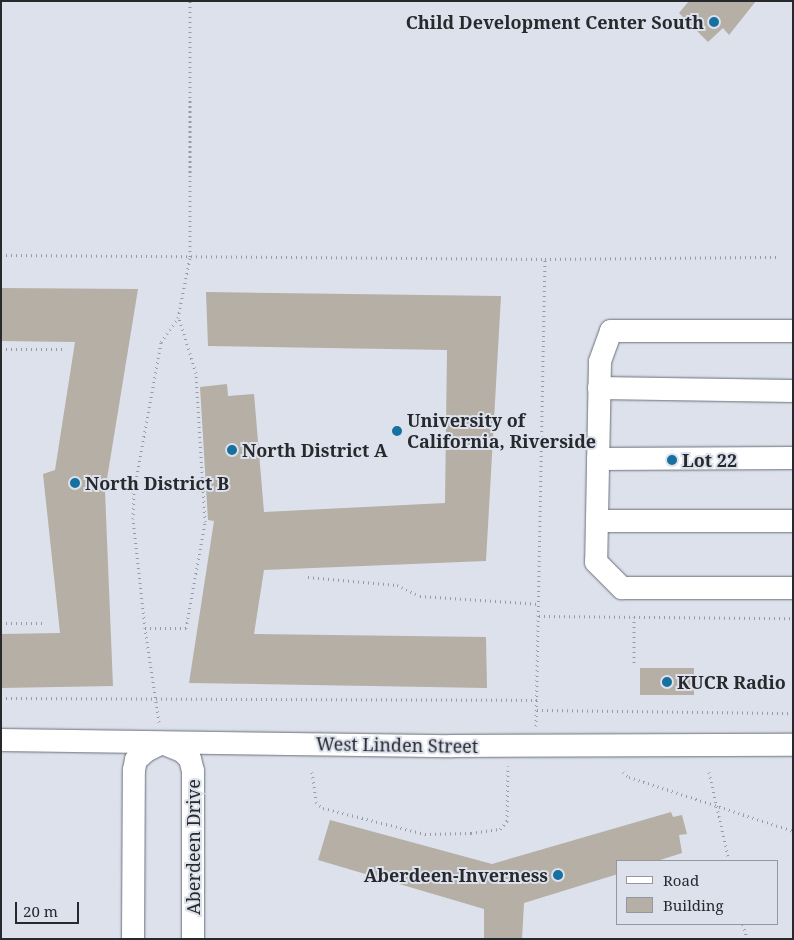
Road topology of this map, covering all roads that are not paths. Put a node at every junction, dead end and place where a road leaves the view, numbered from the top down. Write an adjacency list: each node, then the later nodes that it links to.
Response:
1 (793, 331): 2 (street)
2 (600, 388): 3 (street); 5 (street)
3 (793, 391)
4 (793, 458): 5 (street)
5 (598, 459): 7 (street)
6 (793, 521): 7 (street)
7 (596, 522): 8 (street)
8 (793, 588)
9 (1, 740): 10 (street, West Linden Street)
10 (162, 743): 11 (street, West Linden Street); 12 (street); 13 (street, Aberdeen Drive)
11 (793, 745)
12 (133, 939)
13 (193, 939)

